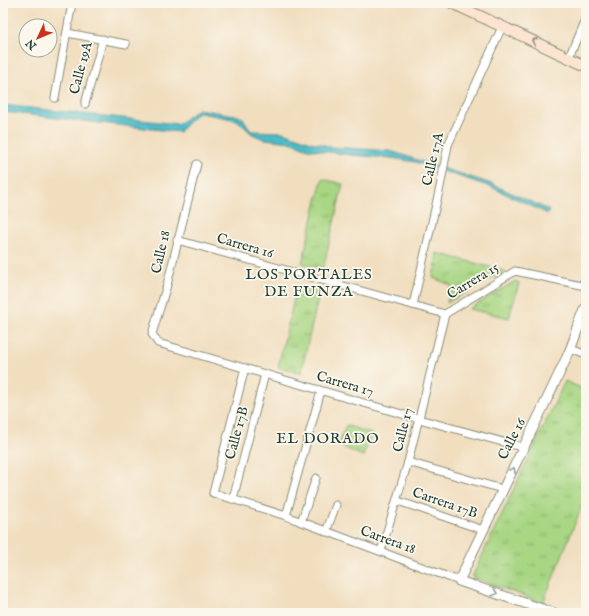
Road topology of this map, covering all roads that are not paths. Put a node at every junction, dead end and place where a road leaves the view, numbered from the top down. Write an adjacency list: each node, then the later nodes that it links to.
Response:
1 (72, 3): 5 (street)
2 (452, 3): 4 (main road)
3 (586, 17): 8 (street)
4 (502, 27): 8 (main road, one-way to 4); 15 (street, Calle 17A)
5 (67, 33): 6 (street); 10 (street)
6 (103, 39): 7 (street); 11 (street, Calle 19A)
7 (126, 44)
8 (570, 57): 9 (main road)
9 (586, 66)
10 (55, 98)
11 (85, 104)
12 (197, 164): 13 (street, Calle 18)
13 (177, 240): 15 (street, Carrera 16); 18 (street, Calle 18)
14 (586, 286): 17 (street, Carrera 15)
15 (413, 305): 17 (street, Carrera 16)
16 (586, 308): 19 (street, Calle 16)
17 (445, 314): 24 (street, Calle 17)
18 (158, 343): 21 (street, Carrera 17)
19 (571, 349): 20 (street); 25 (street, Calle 16)
20 (586, 355)
21 (245, 368): 22 (street, Carrera 17); 29 (street, Calle 17B)
22 (266, 374): 23 (street, Carrera 17); 30 (street, Calle 17B)
23 (321, 391): 24 (street, Carrera 17); 33 (street)
24 (419, 419): 25 (street, Carrera 17); 26 (street, Calle 17)
25 (525, 448): 28 (street, Calle 16, one-way to 25)
26 (408, 462): 28 (street); 31 (street, Calle 17)
27 (316, 478): 34 (street)
28 (502, 489): 35 (street, Calle 16)
29 (213, 493): 30 (street, Carrera 18)
30 (233, 499): 33 (street, Carrera 18)
31 (398, 501): 35 (street, Carrera 17B); 37 (street, Calle 17)
32 (336, 506): 36 (street)
33 (286, 516): 34 (street, Carrera 18)
34 (301, 522): 36 (street, Carrera 18)
35 (483, 530): 38 (street, Calle 16)
36 (326, 532): 37 (street, Carrera 18)
37 (381, 552): 38 (street, Carrera 18)
38 (458, 581): 39 (street, Carrera 18, one-way to 39)
39 (554, 613)

